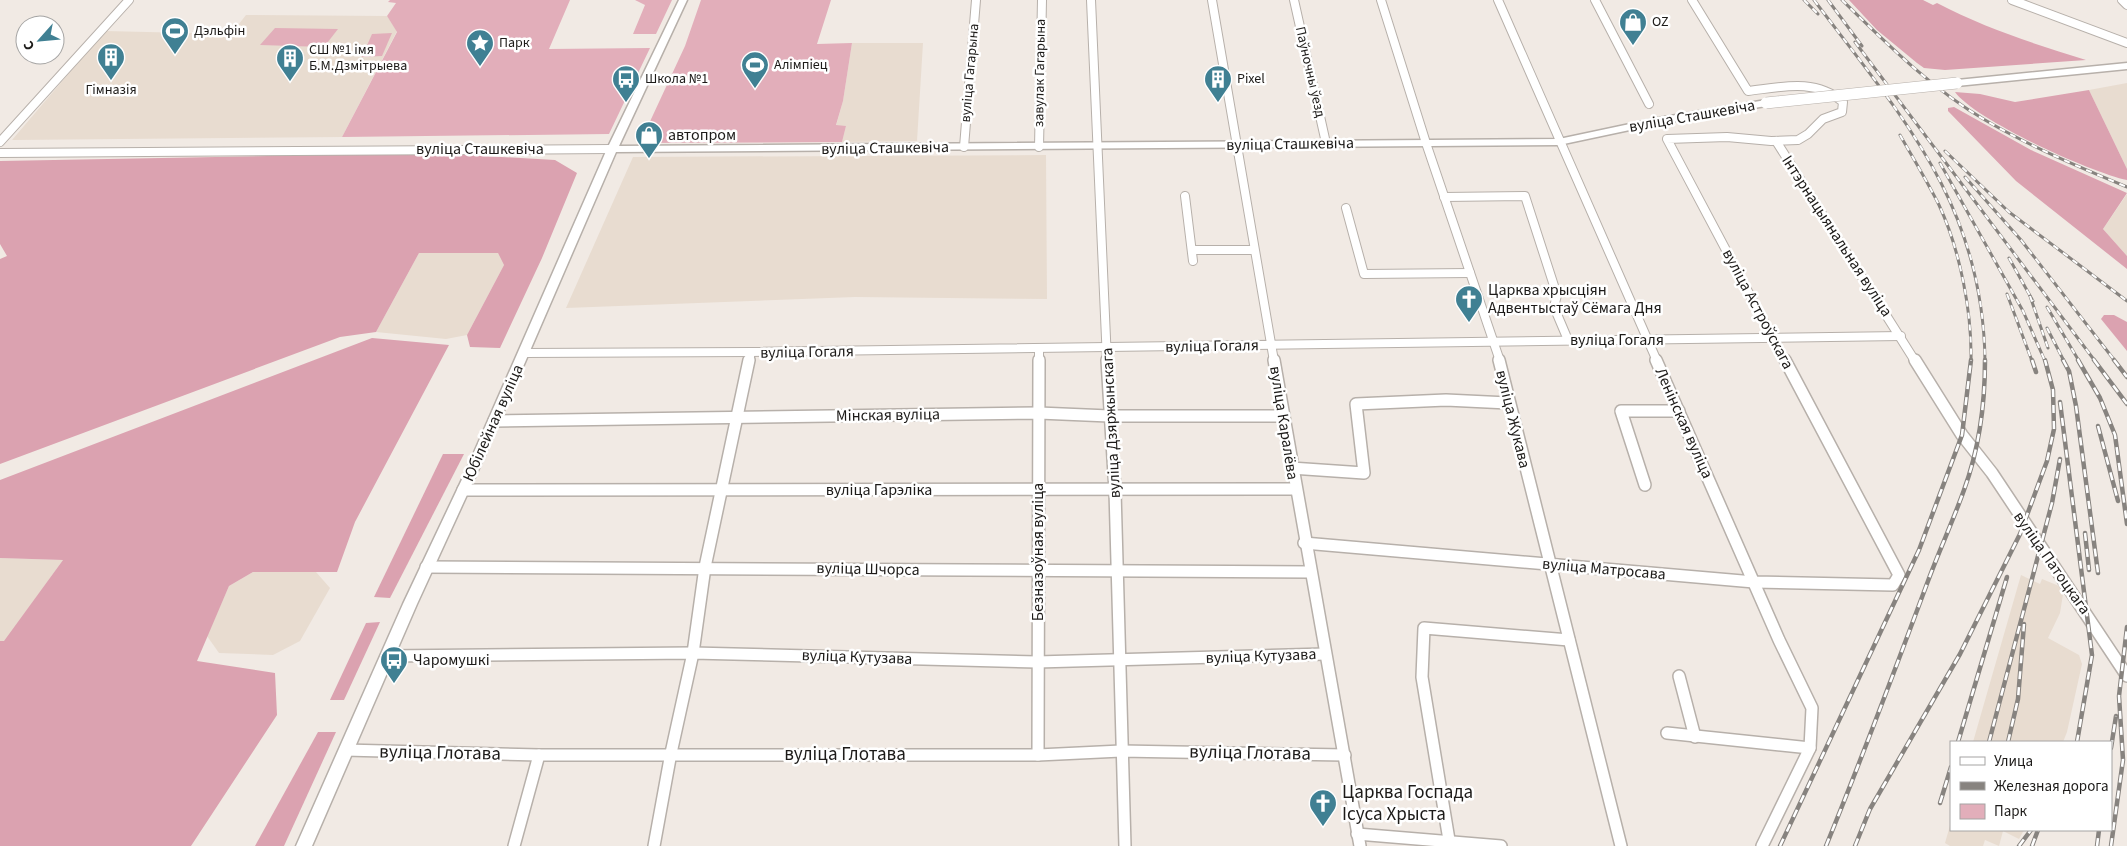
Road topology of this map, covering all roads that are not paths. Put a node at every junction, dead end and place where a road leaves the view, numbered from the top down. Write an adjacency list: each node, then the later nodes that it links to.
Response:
1 (129, 0): 19 (street)
2 (683, 0): 27 (main road, Юбілейная вуліца)
3 (976, 0): 26 (street, вуліца Гагарына)
4 (1042, 0): 24 (street, завулак Гагарына)
5 (1091, 0): 25 (street, вуліца Дзяржынскага)
6 (1212, 0): 23 (street, вуліца Каралёва)
7 (1294, 0): 22 (street, Паўночны ўезд)
8 (1381, 0): 21 (street, вуліца Жукава)
9 (1498, 0): 20 (street, Ленінская вуліца)
10 (1595, 0): 17 (street)
11 (1692, 0): 18 (street, Інтэрнацыянальная вуліца)
12 (2012, 0): 15 (street)
13 (2122, 0): 14 (street)
14 (2127, 5)
15 (2127, 43)
16 (2127, 66): 20 (main road, вуліца Сташкевіча, bridge)
17 (1649, 104)
18 (1776, 141): 36 (street, Інтэрнацыянальная вуліца); 37 (street, вуліца Астроўскага)
19 (0, 142)
20 (1560, 142): 21 (main road, вуліца Сташкевіча); 39 (street, Ленінская вуліца)
21 (1426, 143): 22 (main road, вуліца Сташкевіча); 30 (street, вуліца Жукава)
22 (1326, 144): 23 (main road, вуліца Сташкевіча)
23 (1234, 145): 25 (main road, вуліца Сташкевіча); 33 (street, вуліца Каралёва)
24 (1039, 146): 25 (main road, вуліца Сташкевіча); 26 (main road, вуліца Сташкевіча)
25 (1097, 146): 42 (street, вуліца Дзяржынскага)
26 (964, 147): 27 (main road, вуліца Сташкевіча)
27 (612, 149): 28 (street, вуліца Сташкевіча); 45 (main road, Юбілейная вуліца)
28 (0, 153)
29 (1185, 196): 32 (street)
30 (1444, 197): 35 (street, вуліца Жукава); 38 (street)
31 (1346, 208): 35 (street)
32 (1192, 250): 33 (street); 34 (street)
33 (1253, 250): 41 (street, вуліца Каралёва)
34 (1193, 261)
35 (1470, 273): 40 (street, вуліца Жукава)
36 (1901, 336): 37 (street, вуліца Гогаля); 53 (street, Інтэрнацыянальная вуліца)
37 (1774, 338): 39 (street, вуліца Гогаля); 68 (street, вуліца Астроўскага)
38 (1568, 340): 39 (street, вуліца Гогаля); 40 (street, вуліца Гогаля)
39 (1646, 340): 47 (street, Ленінская вуліца)
40 (1495, 342): 41 (street, вуліца Гогаля); 46 (street, вуліца Жукава)
41 (1271, 345): 42 (street, вуліца Гогаля); 51 (street, вуліца Каралёва)
42 (1107, 347): 43 (street, вуліца Гогаля); 50 (street, вуліца Дзяржынскага)
43 (1039, 349): 44 (street, вуліца Гогаля); 48 (street, Безназоўная вуліца)
44 (751, 352): 45 (street, вуліца Гогаля); 49 (street)
45 (524, 353): 52 (main road, Юбілейная вуліца)
46 (1508, 403): 54 (street); 62 (street, вуліца Жукава)
47 (1679, 411): 55 (street); 69 (street, Ленінская вуліца)
48 (1039, 413): 49 (street, Мінская вуліца); 50 (street, Мінская вуліца); 59 (street, Безназоўная вуліца)
49 (736, 416): 52 (street, Мінская вуліца); 56 (street)
50 (1109, 416): 51 (street, Мінская вуліца); 60 (street, вуліца Дзяржынскага)
51 (1282, 416): 54 (street, вуліца Каралёва)
52 (494, 421): 58 (main road, Юбілейная вуліца)
53 (1975, 451): 77 (street, вуліца Патоцкага)
54 (1291, 468): 57 (street, вуліца Каралёва)
55 (1645, 485)
56 (722, 489): 58 (street, вуліца Гарэліка); 59 (street, вуліца Гарэліка); 64 (street)
57 (1295, 489): 60 (street, вуліца Гарэліка); 61 (street, вуліца Каралёва)
58 (462, 490): 63 (main road, Юбілейная вуліца)
59 (1039, 491): 60 (street, вуліца Гарэліка); 65 (street, Безназоўная вуліца)
60 (1115, 491): 66 (street, вуліца Дзяржынскага)
61 (1304, 543): 62 (street, вуліца Матросава); 67 (street, вуліца Каралёва)
62 (1550, 565): 69 (street, вуліца Матросава); 70 (street, вуліца Жукава)
63 (426, 567): 64 (street, вуліца Шчорса); 73 (main road, Юбілейная вуліца)
64 (706, 567): 65 (street, вуліца Шчорса); 71 (street)
65 (1038, 571): 66 (street, вуліца Шчорса); 75 (street, Безназоўная вуліца)
66 (1118, 571): 67 (street, вуліца Шчорса); 74 (street, вуліца Дзяржынскага)
67 (1310, 572): 72 (street, вуліца Каралёва)
68 (1899, 575): 69 (street, вуліца Матросава)
69 (1754, 582): 80 (street, Ленінская вуліца)
70 (1569, 640): 88 (street); 94 (street, вуліца Жукава)
71 (693, 653): 73 (street, вуліца Кутузава); 75 (street, вуліца Кутузава); 83 (street)
72 (1326, 654): 74 (street, вуліца Кутузава); 86 (street, вуліца Каралёва)
73 (387, 656): 81 (main road, Юбілейная вуліца)
74 (1120, 661): 75 (street, вуліца Кутузава); 82 (street, вуліца Дзяржынскага)
75 (1037, 662): 85 (street, Безназоўная вуліца)
76 (1679, 676): 79 (street)
77 (2127, 676)
78 (1667, 734): 79 (street)
79 (1695, 737): 80 (street)
80 (1810, 748): 95 (street, Ленінская вуліца)
81 (345, 750): 84 (street, вуліца Глотава); 89 (main road, Юбілейная вуліца)
82 (1122, 751): 85 (street, вуліца Глотава); 86 (street, вуліца Глотава); 92 (street, вуліца Дзяржынскага)
83 (670, 754): 84 (street, вуліца Глотава); 85 (street, вуліца Глотава); 91 (street)
84 (539, 755): 90 (street)
85 (1038, 755)
86 (1345, 755): 87 (street, вуліца Каралёва)
87 (1359, 840): 88 (street)
88 (1450, 843): 93 (street)
89 (304, 846)
90 (514, 846)
91 (654, 846)
92 (1126, 846)
93 (1501, 846)
94 (1621, 846)
95 (1762, 846)

